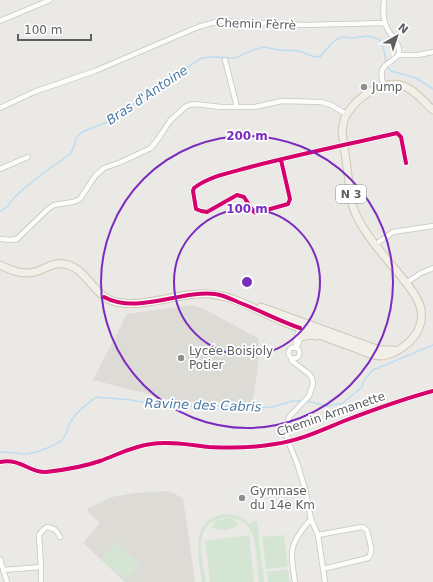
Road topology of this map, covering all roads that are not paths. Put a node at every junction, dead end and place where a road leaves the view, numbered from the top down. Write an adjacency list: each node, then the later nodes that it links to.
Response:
1 (50, 0): 3 (street)
2 (384, 0): 4 (street)
3 (0, 21)
4 (385, 23): 6 (street); 10 (street, Chemin Fèrrè)
5 (433, 52): 6 (street)
6 (398, 55): 8 (street)
7 (225, 60): 9 (street)
8 (384, 85): 11 (main road); 12 (main road)
9 (237, 107): 12 (street); 19 (street)
10 (0, 108)
11 (433, 110)
12 (346, 114): 13 (main road, N 3)
13 (344, 146): 15 (street); 16 (street); 20 (main road, N 3)
14 (28, 157): 17 (street)
15 (281, 160): 15 (street)
16 (406, 163)
17 (0, 169)
18 (433, 226): 20 (street)
19 (0, 239)
20 (376, 244): 23 (main road, N 3)
21 (0, 265): 24 (main road, N 3)
22 (433, 268): 23 (street)
23 (406, 283): 27 (main road, N 3)
24 (119, 303): 25 (main road, N 3); 26 (main road, N 3)
25 (286, 323): 26 (main road, N 3); 28 (main road)
26 (302, 326): 27 (main road, N 3); 28 (street)
27 (325, 334): 28 (main road)
28 (299, 337): 29 (street)
29 (296, 347): 30 (street); 31 (street)
30 (298, 357): 31 (street); 32 (street)
31 (291, 358): 32 (street)
32 (302, 368): 34 (street)
33 (433, 391): 34 (street, Chemin Armanette)
34 (288, 441): 35 (street, Chemin Armanette); 36 (street)
35 (0, 462)
36 (311, 519): 37 (street); 45 (street)
37 (318, 535): 41 (street); 41 (street)
38 (60, 536): 40 (street)
39 (0, 559): 42 (street)
40 (41, 567): 42 (street); 44 (street)
41 (323, 569): 46 (street)
42 (3, 570): 43 (street)
43 (7, 582)
44 (41, 582)
45 (295, 582)
46 (325, 582)

